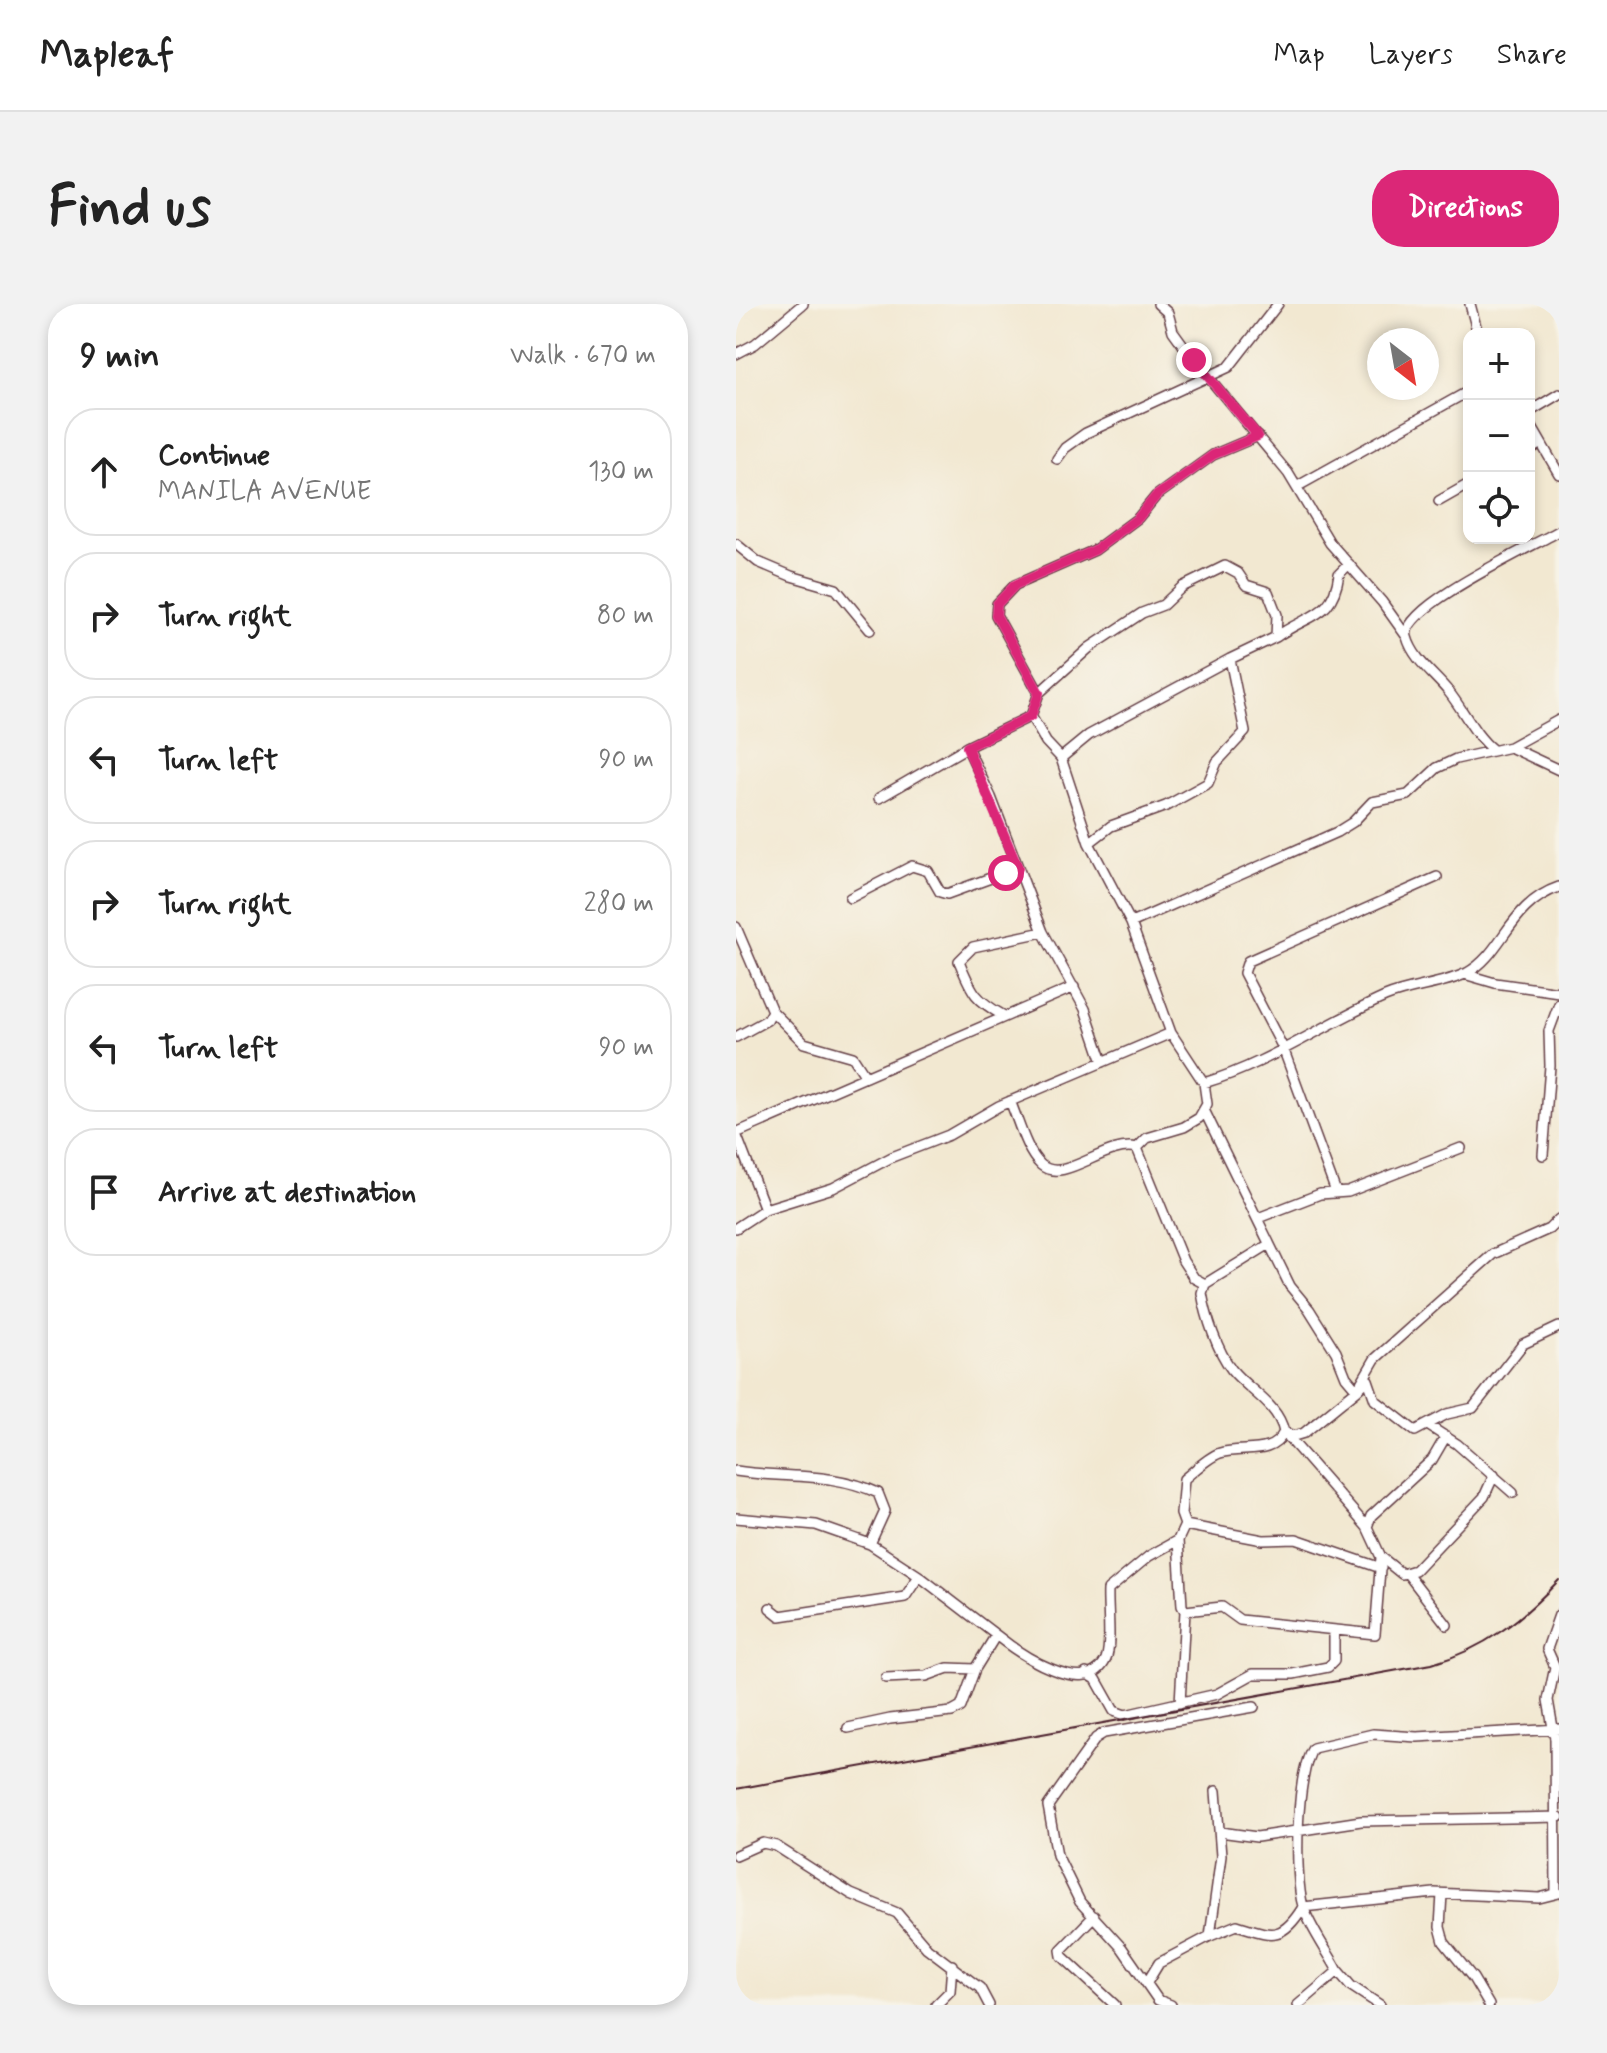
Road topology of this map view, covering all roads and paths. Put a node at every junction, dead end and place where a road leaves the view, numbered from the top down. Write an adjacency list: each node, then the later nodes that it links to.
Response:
1 (803, 304): 6 (street)
2 (1158, 304): 7 (street)
3 (1278, 304): 7 (street)
4 (1470, 304): 5 (street)
5 (1476, 328)
6 (736, 354)
7 (1210, 379): 12 (street); 15 (street)
8 (1463, 394): 17 (street)
9 (1559, 394): 10 (street)
10 (1535, 408)
11 (1535, 432): 13 (street)
12 (1258, 436): 17 (street); 27 (street)
13 (1541, 443): 14 (street); 16 (street)
14 (1535, 446)
15 (1057, 459)
16 (1559, 474)
17 (1298, 486): 22 (street)
18 (1463, 487): 19 (street)
19 (1439, 501)
20 (1559, 531): 25 (street)
21 (736, 544): 23 (street)
22 (1349, 564): 24 (street); 25 (street)
23 (870, 630)
24 (1276, 637): 26 (street); 27 (street)
25 (1407, 637): 32 (street)
26 (1230, 659): 33 (street); 36 (street)
27 (1039, 693): 28 (street)
28 (1031, 716): 30 (street); 33 (street)
29 (1559, 720): 31 (street)
30 (967, 747): 35 (street); 37 (street)
31 (1510, 747): 32 (street); 34 (street)
32 (1493, 750): 41 (street)
33 (1061, 758): 36 (street)
34 (1559, 770)
35 (879, 798)
36 (1089, 843): 41 (street)
37 (1018, 868): 40 (street); 43 (street)
38 (1437, 877): 52 (street)
39 (1559, 887): 44 (street)
40 (850, 898)
41 (1131, 923): 50 (street)
42 (736, 927): 48 (street)
43 (1043, 932): 45 (street); 49 (street)
44 (1464, 974): 46 (street); 52 (street)
45 (1074, 987): 49 (street); 53 (street)
46 (1559, 992)
47 (1559, 1004): 61 (street)
48 (772, 1011): 51 (street); 54 (street)
49 (1004, 1016): 54 (street)
50 (1171, 1033): 53 (street); 55 (street)
51 (736, 1037)
52 (1283, 1048): 55 (street); 62 (street)
53 (1103, 1062): 56 (street)
54 (866, 1077): 58 (street)
55 (1204, 1083): 57 (street)
56 (1010, 1101): 59 (street); 63 (street)
57 (1204, 1110): 59 (street); 64 (street)
58 (736, 1133): 63 (street)
59 (1137, 1148): 68 (street)
60 (1461, 1148): 62 (street)
61 (1543, 1155)
62 (1336, 1192): 64 (street)
63 (765, 1209): 66 (street)
64 (1258, 1218): 67 (street)
65 (1559, 1219): 70 (street)
66 (736, 1228)
67 (1268, 1245): 68 (street); 70 (street)
68 (1205, 1284): 72 (street)
69 (1559, 1327): 71 (street)
70 (1357, 1390): 71 (street); 72 (street)
71 (1429, 1426): 73 (street)
72 (1284, 1432): 78 (street); 79 (street)
73 (1446, 1436): 75 (street); 79 (street)
74 (736, 1471): 81 (street)
75 (1494, 1475): 76 (street); 83 (street)
76 (1513, 1493)
77 (736, 1518): 81 (street)
78 (1185, 1525): 80 (street); 82 (street)
79 (1367, 1527): 82 (street)
80 (1178, 1540): 86 (street); 93 (street)
81 (870, 1544): 84 (street)
82 (1381, 1562): 83 (street); 89 (street)
83 (1407, 1573): 88 (street)
84 (919, 1576): 85 (street); 90 (street)
85 (770, 1608)
86 (1185, 1611): 89 (street); 95 (street)
87 (1559, 1615): 91 (street)
88 (1447, 1625)
89 (1334, 1631): 95 (street)
90 (996, 1635): 92 (street); 93 (street)
91 (1555, 1657): 98 (street)
92 (975, 1669): 94 (street); 97 (street)
93 (1086, 1673): 95 (street)
94 (886, 1678)
95 (1180, 1703)
96 (1254, 1707): 107 (street)
97 (848, 1728)
98 (1556, 1729): 100 (street); 101 (street)
99 (1216, 1791): 102 (street)
100 (1556, 1817): 101 (street); 104 (street)
101 (1300, 1829): 102 (street); 106 (street)
102 (1220, 1832): 108 (street)
103 (736, 1855): 109 (street)
104 (1557, 1893): 105 (street)
105 (1442, 1894): 106 (street); 119 (street)
106 (1303, 1907): 108 (street); 110 (street)
107 (1094, 1916): 111 (street); 115 (street)
108 (1210, 1936): 111 (street)
109 (952, 1965): 113 (street); 114 (street)
110 (1338, 1971): 117 (street); 118 (street)
111 (1148, 1981): 112 (street)
112 (1156, 2002): 116 (street)
113 (936, 2005)
114 (989, 2005)
115 (1115, 2005)
116 (1171, 2005)
117 (1298, 2005)
118 (1380, 2005)
119 (1489, 2005)

